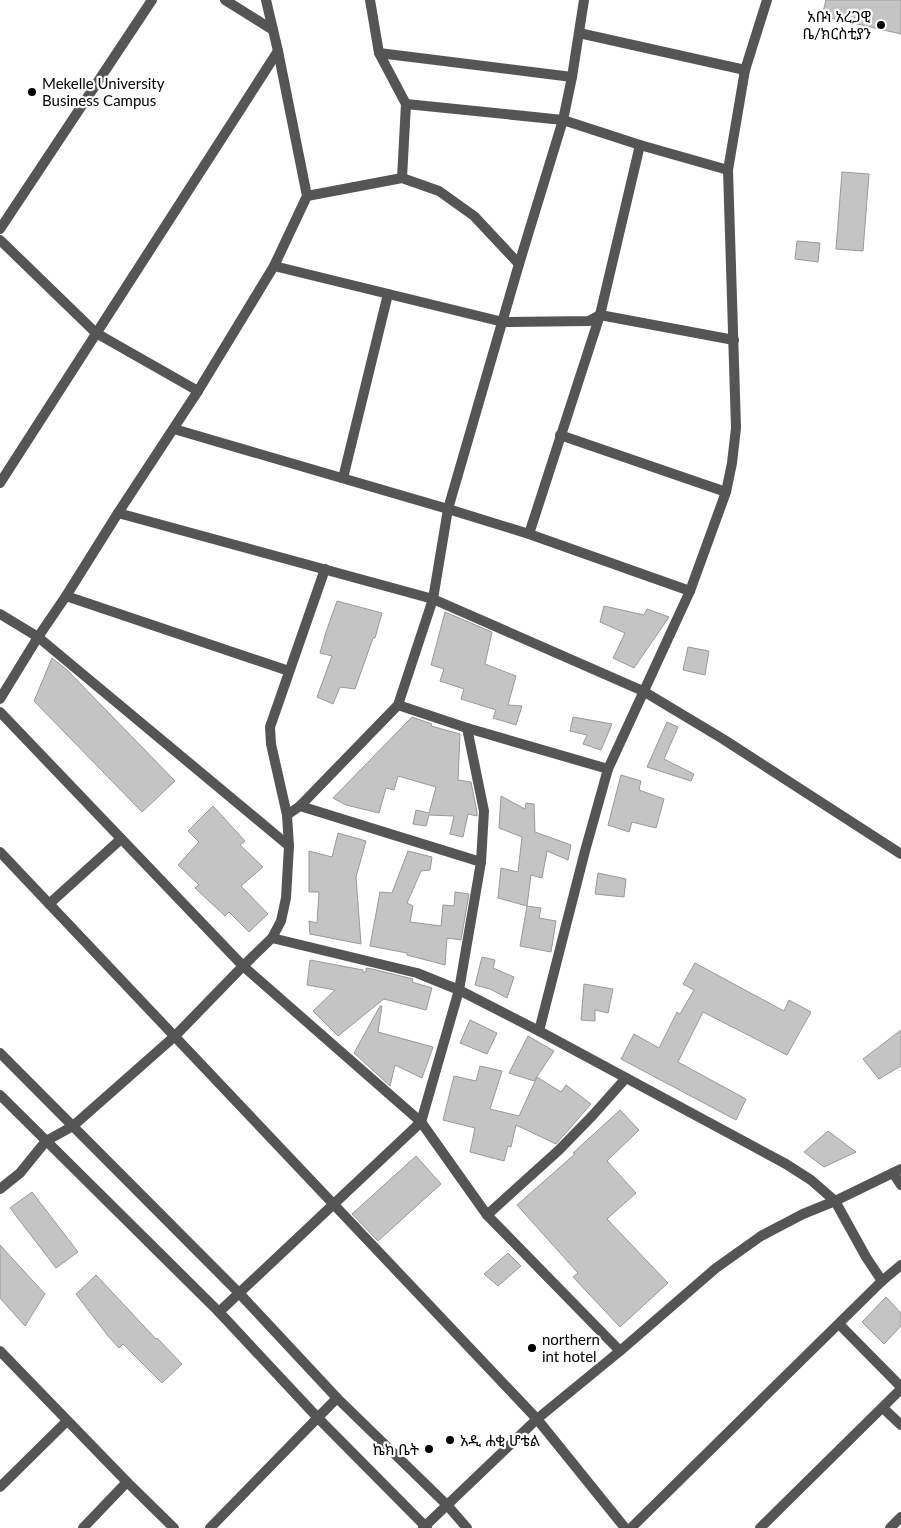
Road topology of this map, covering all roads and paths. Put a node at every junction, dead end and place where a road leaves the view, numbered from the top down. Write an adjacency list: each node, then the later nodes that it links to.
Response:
1 (152, 0): 19 (street)
2 (225, 0): 7 (street)
3 (266, 0): 7 (street)
4 (370, 0): 10 (street)
5 (584, 0): 8 (street)
6 (767, 0): 11 (street)
7 (273, 30): 9 (street)
8 (580, 33): 11 (street); 12 (street)
9 (278, 50): 18 (street); 26 (street)
10 (379, 53): 12 (street); 13 (street)
11 (745, 70): 16 (street)
12 (572, 77): 14 (street)
13 (406, 104): 14 (street); 17 (street)
14 (563, 120): 15 (street); 21 (street)
15 (640, 145): 16 (street); 24 (street)
16 (728, 170): 27 (street)
17 (402, 178): 18 (street); 21 (street)
18 (307, 196): 22 (street)
19 (0, 229)
20 (0, 240): 26 (street)
21 (519, 264): 25 (street)
22 (274, 266): 23 (street); 28 (street)
23 (388, 294): 25 (street); 31 (street)
24 (600, 315): 25 (street); 27 (street); 30 (street)
25 (503, 322): 34 (street)
26 (96, 333): 28 (street); 32 (street)
27 (734, 340): 33 (street)
28 (198, 391): 29 (street)
29 (174, 429): 31 (street); 35 (street)
30 (560, 435): 33 (street); 36 (street)
31 (343, 478): 34 (street)
32 (0, 483)
33 (726, 492): 38 (street)
34 (448, 508): 36 (street); 40 (street)
35 (118, 513): 37 (street); 39 (street)
36 (529, 534): 38 (street)
37 (325, 569): 40 (street); 43 (street)
38 (690, 591): 44 (street)
39 (66, 596): 42 (street); 43 (street)
40 (433, 599): 44 (street); 46 (street)
41 (0, 614): 42 (street)
42 (38, 637): 45 (street); 53 (street)
43 (289, 671): 51 (street)
44 (643, 690): 49 (street); 55 (street)
45 (0, 699)
46 (398, 705): 48 (street); 50 (street)
47 (0, 712): 52 (street)
48 (467, 728): 49 (street); 56 (street)
49 (608, 769): 61 (street)
50 (300, 806): 51 (street); 56 (street)
51 (287, 815): 53 (street)
52 (121, 839): 57 (street); 59 (street)
53 (289, 846): 58 (street)
54 (0, 852): 57 (street)
55 (901, 854)
56 (481, 862): 60 (street)
57 (49, 904): 62 (street)
58 (272, 938): 59 (street); 60 (street)
59 (242, 966): 62 (street); 66 (street)
60 (459, 990): 61 (street); 66 (street)
61 (539, 1031): 64 (street)
62 (175, 1036): 67 (street); 73 (street)
63 (0, 1053): 67 (street)
64 (626, 1078): 72 (street); 74 (street)
65 (0, 1095): 68 (street)
66 (421, 1122): 73 (street); 74 (street)
67 (73, 1126): 68 (street); 77 (street)
68 (46, 1141): 71 (street); 78 (street)
69 (897, 1171): 70 (street); 72 (street)
70 (901, 1185)
71 (0, 1189)
72 (835, 1201): 76 (street); 80 (street)
73 (333, 1204): 77 (street); 86 (street)
74 (488, 1215): 80 (street)
75 (901, 1265): 76 (street)
76 (882, 1281): 79 (street)
77 (239, 1293): 78 (street); 83 (street)
78 (219, 1312): 85 (street)
79 (839, 1324): 82 (street); 99 (street)
80 (620, 1351): 86 (street)
81 (1, 1355): 87 (street)
82 (901, 1388): 84 (street)
83 (337, 1398): 85 (street); 91 (street)
84 (883, 1408): 88 (street); 100 (street)
85 (318, 1418): 93 (street); 96 (street)
86 (537, 1419): 91 (street); 98 (street)
87 (67, 1421): 89 (street); 90 (street)
88 (901, 1425)
89 (127, 1482): 94 (street); 95 (street)
90 (0, 1487)
91 (446, 1505): 93 (street); 97 (street)
92 (901, 1517): 101 (street)
93 (425, 1527)
94 (83, 1528)
95 (174, 1528)
96 (210, 1528)
97 (467, 1528)
98 (625, 1528)
99 (631, 1528)
100 (760, 1528)
101 (890, 1528)

